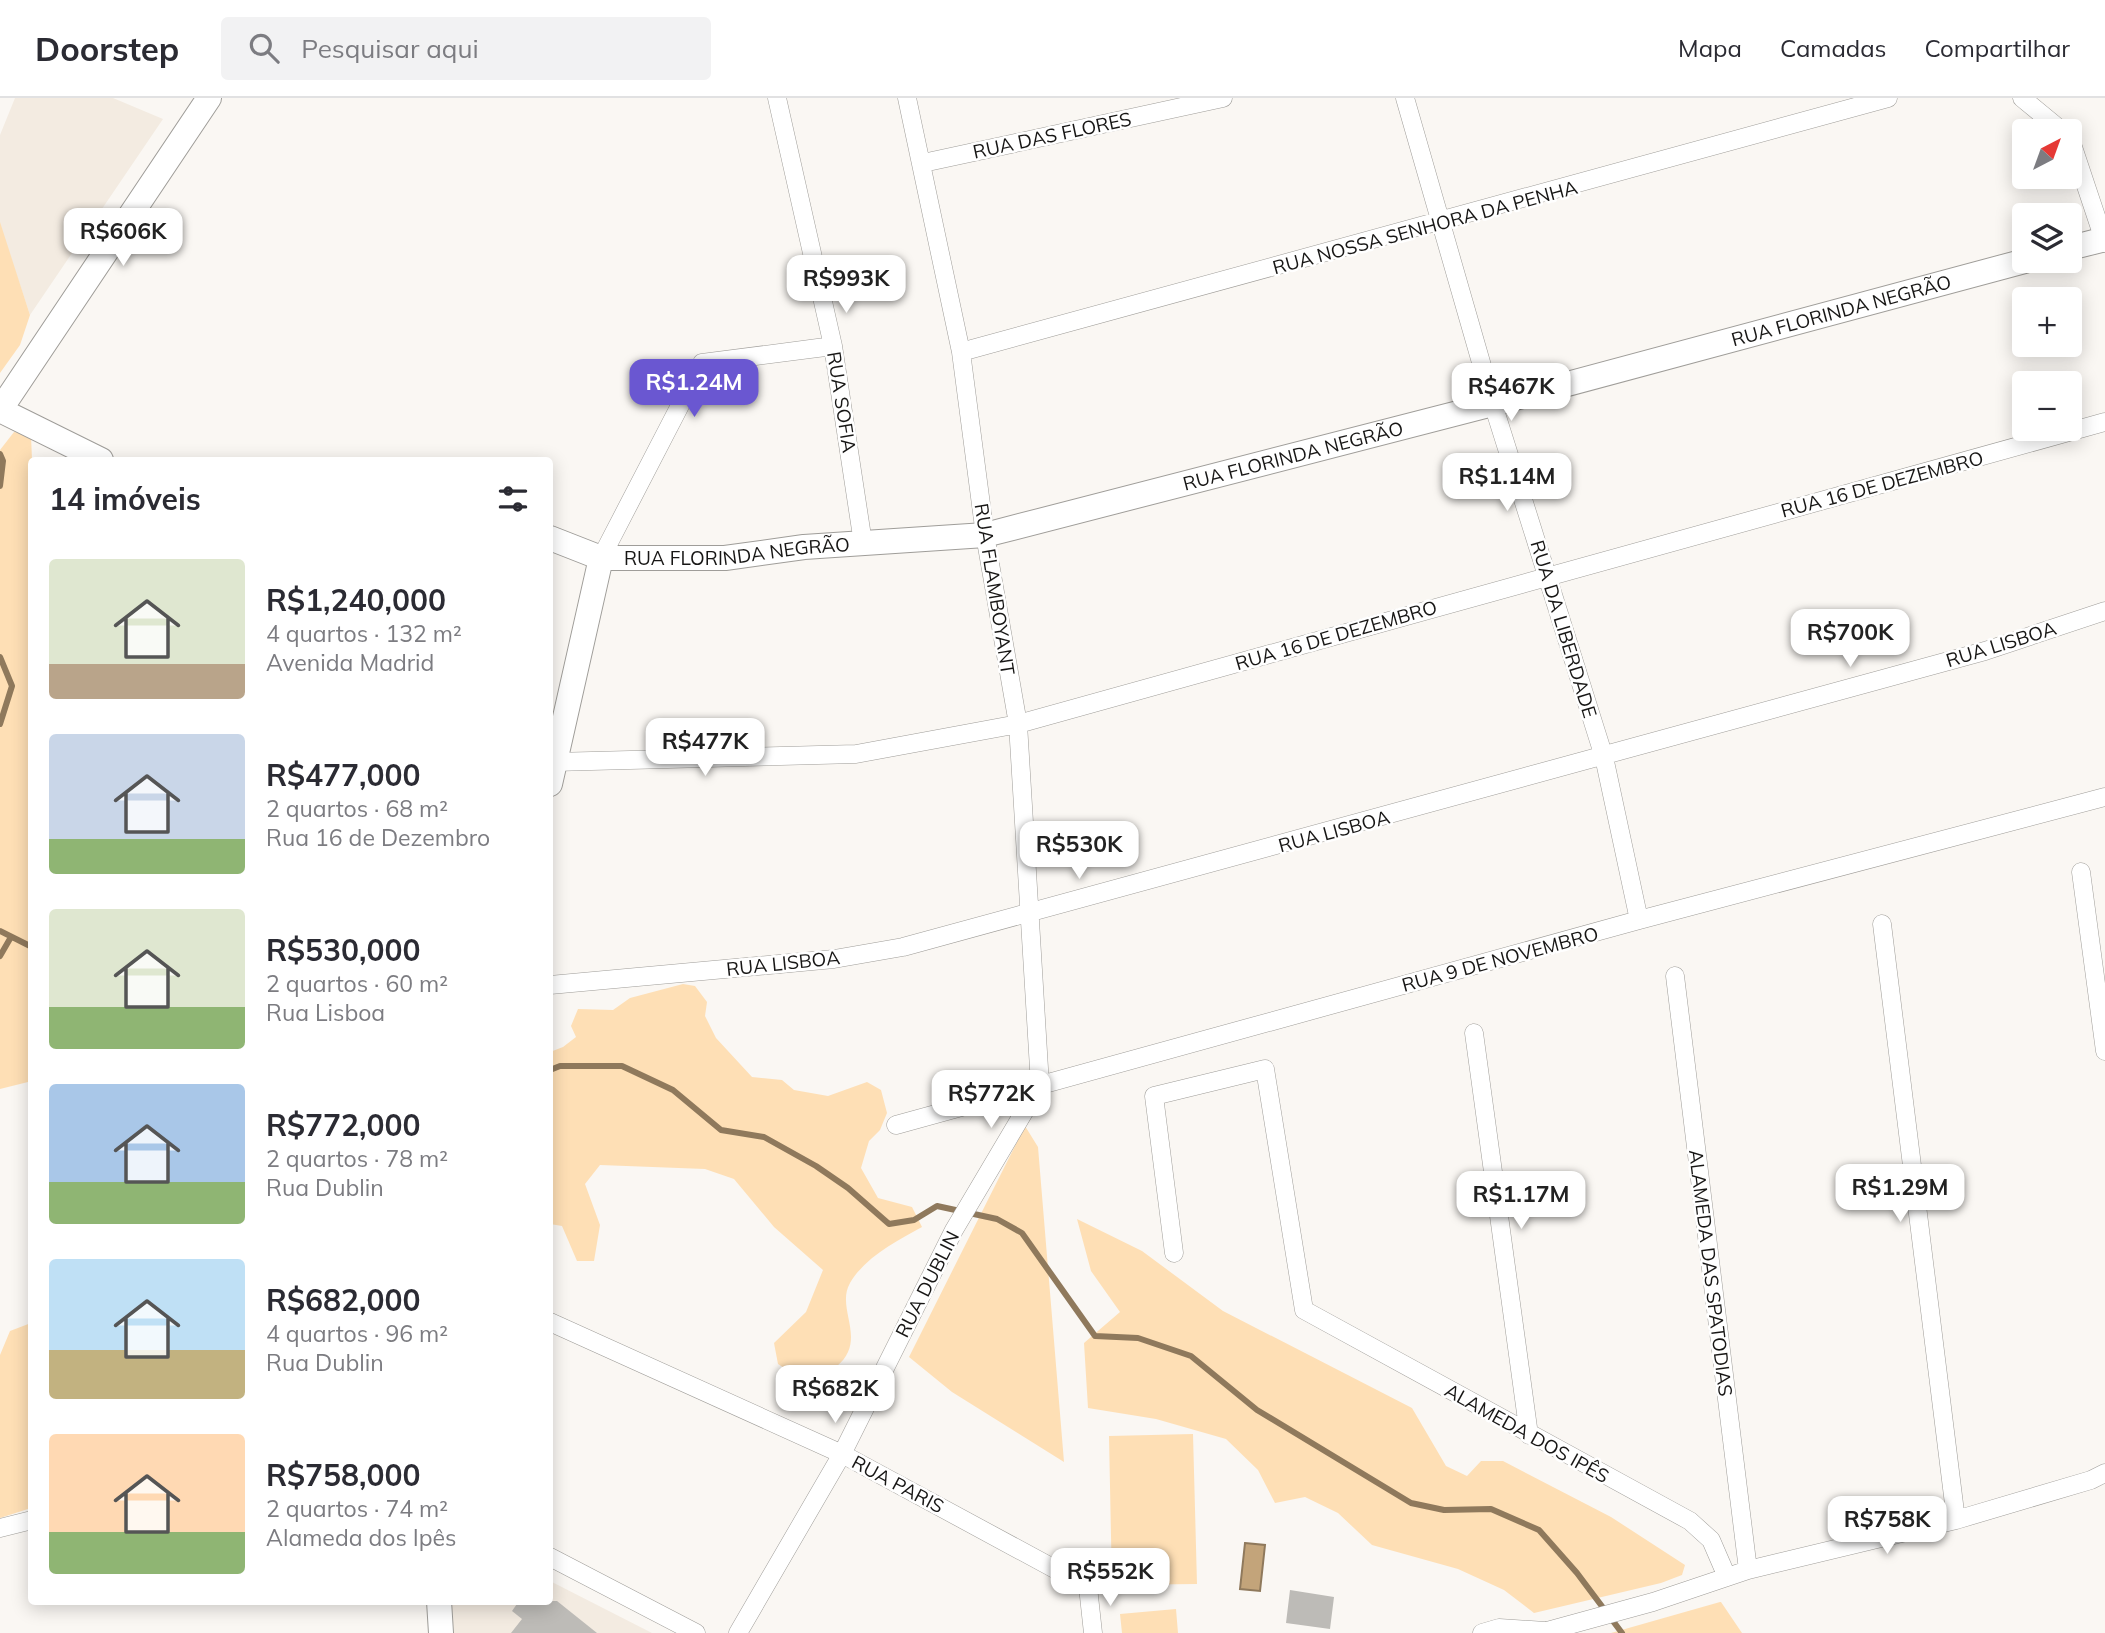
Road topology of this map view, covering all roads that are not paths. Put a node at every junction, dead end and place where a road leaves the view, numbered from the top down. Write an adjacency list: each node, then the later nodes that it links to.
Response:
1 (209, 98): 18 (street)
2 (777, 98): 15 (street, RUA SOFIA)
3 (907, 98): 9 (street, RUA FLAMBOYANT)
4 (1223, 98): 9 (street, RUA DAS FLORES)
5 (1405, 98): 11 (street, RUA DA LIBERDADE)
6 (1888, 98): 11 (street, RUA NOSSA SENHORA DA PENHA)
7 (2022, 98): 8 (street)
8 (2047, 119)
9 (923, 163): 16 (street, RUA FLAMBOYANT)
10 (2082, 173): 12 (street)
11 (1443, 222): 16 (street, RUA NOSSA SENHORA DA PENHA); 17 (street, RUA DA LIBERDADE)
12 (2105, 240): 13 (street)
13 (2082, 245)
14 (2012, 264): 17 (street, RUA FLORINDA NEGRÃO)
15 (833, 346): 23 (street, RUA SOFIA); 24 (street)
16 (961, 352): 21 (street, RUA FLAMBOYANT)
17 (1493, 404): 21 (street, RUA FLORINDA NEGRÃO); 25 (street, RUA DA LIBERDADE)
18 (0, 410): 20 (street)
19 (2105, 422): 25 (street, RUA 16 DE DEZEMBRO)
20 (95, 457)
21 (985, 535): 23 (street, RUA FLORINDA NEGRÃO); 27 (street, RUA FLAMBOYANT)
22 (553, 539): 24 (street, RUA FLORINDA NEGRÃO)
23 (863, 543): 24 (street, RUA FLORINDA NEGRÃO)
24 (601, 558): 29 (street)
25 (1547, 576): 27 (street, RUA 16 DE DEZEMBRO); 28 (street, RUA DA LIBERDADE)
26 (2105, 611): 28 (street, RUA LISBOA)
27 (1018, 724): 30 (street, RUA 16 DE DEZEMBRO); 33 (street, RUA FLAMBOYANT)
28 (1604, 757): 33 (street, RUA LISBOA); 34 (street, RUA DA LIBERDADE)
29 (553, 764)
30 (553, 773)
31 (2105, 797): 34 (street, RUA 9 DE NOVEMBRO)
32 (2081, 872): 39 (street)
33 (1027, 915): 37 (street, RUA LISBOA); 40 (street, RUA FLAMBOYANT)
34 (1639, 920): 40 (street, RUA 9 DE NOVEMBRO)
35 (1882, 924): 47 (street)
36 (1675, 976): 51 (street, ALAMEDA DAS SPATODIAS)
37 (553, 985)
38 (1474, 1033): 44 (street)
39 (2105, 1051)
40 (1040, 1085): 41 (street, RUA 9 DE NOVEMBRO); 45 (street, RUA DUBLIN)
41 (896, 1125)
42 (1174, 1253): 44 (street, ALAMEDA DOS IPÊS)
43 (553, 1323): 45 (street, RUA PARIS)
44 (1529, 1435): 52 (street, ALAMEDA DOS IPÊS)
45 (842, 1454): 57 (street, RUA DUBLIN); 58 (street, RUA PARIS)
46 (2105, 1473): 47 (street)
47 (1956, 1520): 51 (street)
48 (28, 1521): 49 (street)
49 (0, 1528)
50 (553, 1559): 56 (street)
51 (1748, 1570): 52 (street)
52 (1727, 1577): 54 (street)
53 (439, 1605): 55 (street)
54 (1543, 1632): 59 (street)
55 (441, 1633)
56 (696, 1633)
57 (738, 1633)
58 (1093, 1633)
59 (1482, 1633)

